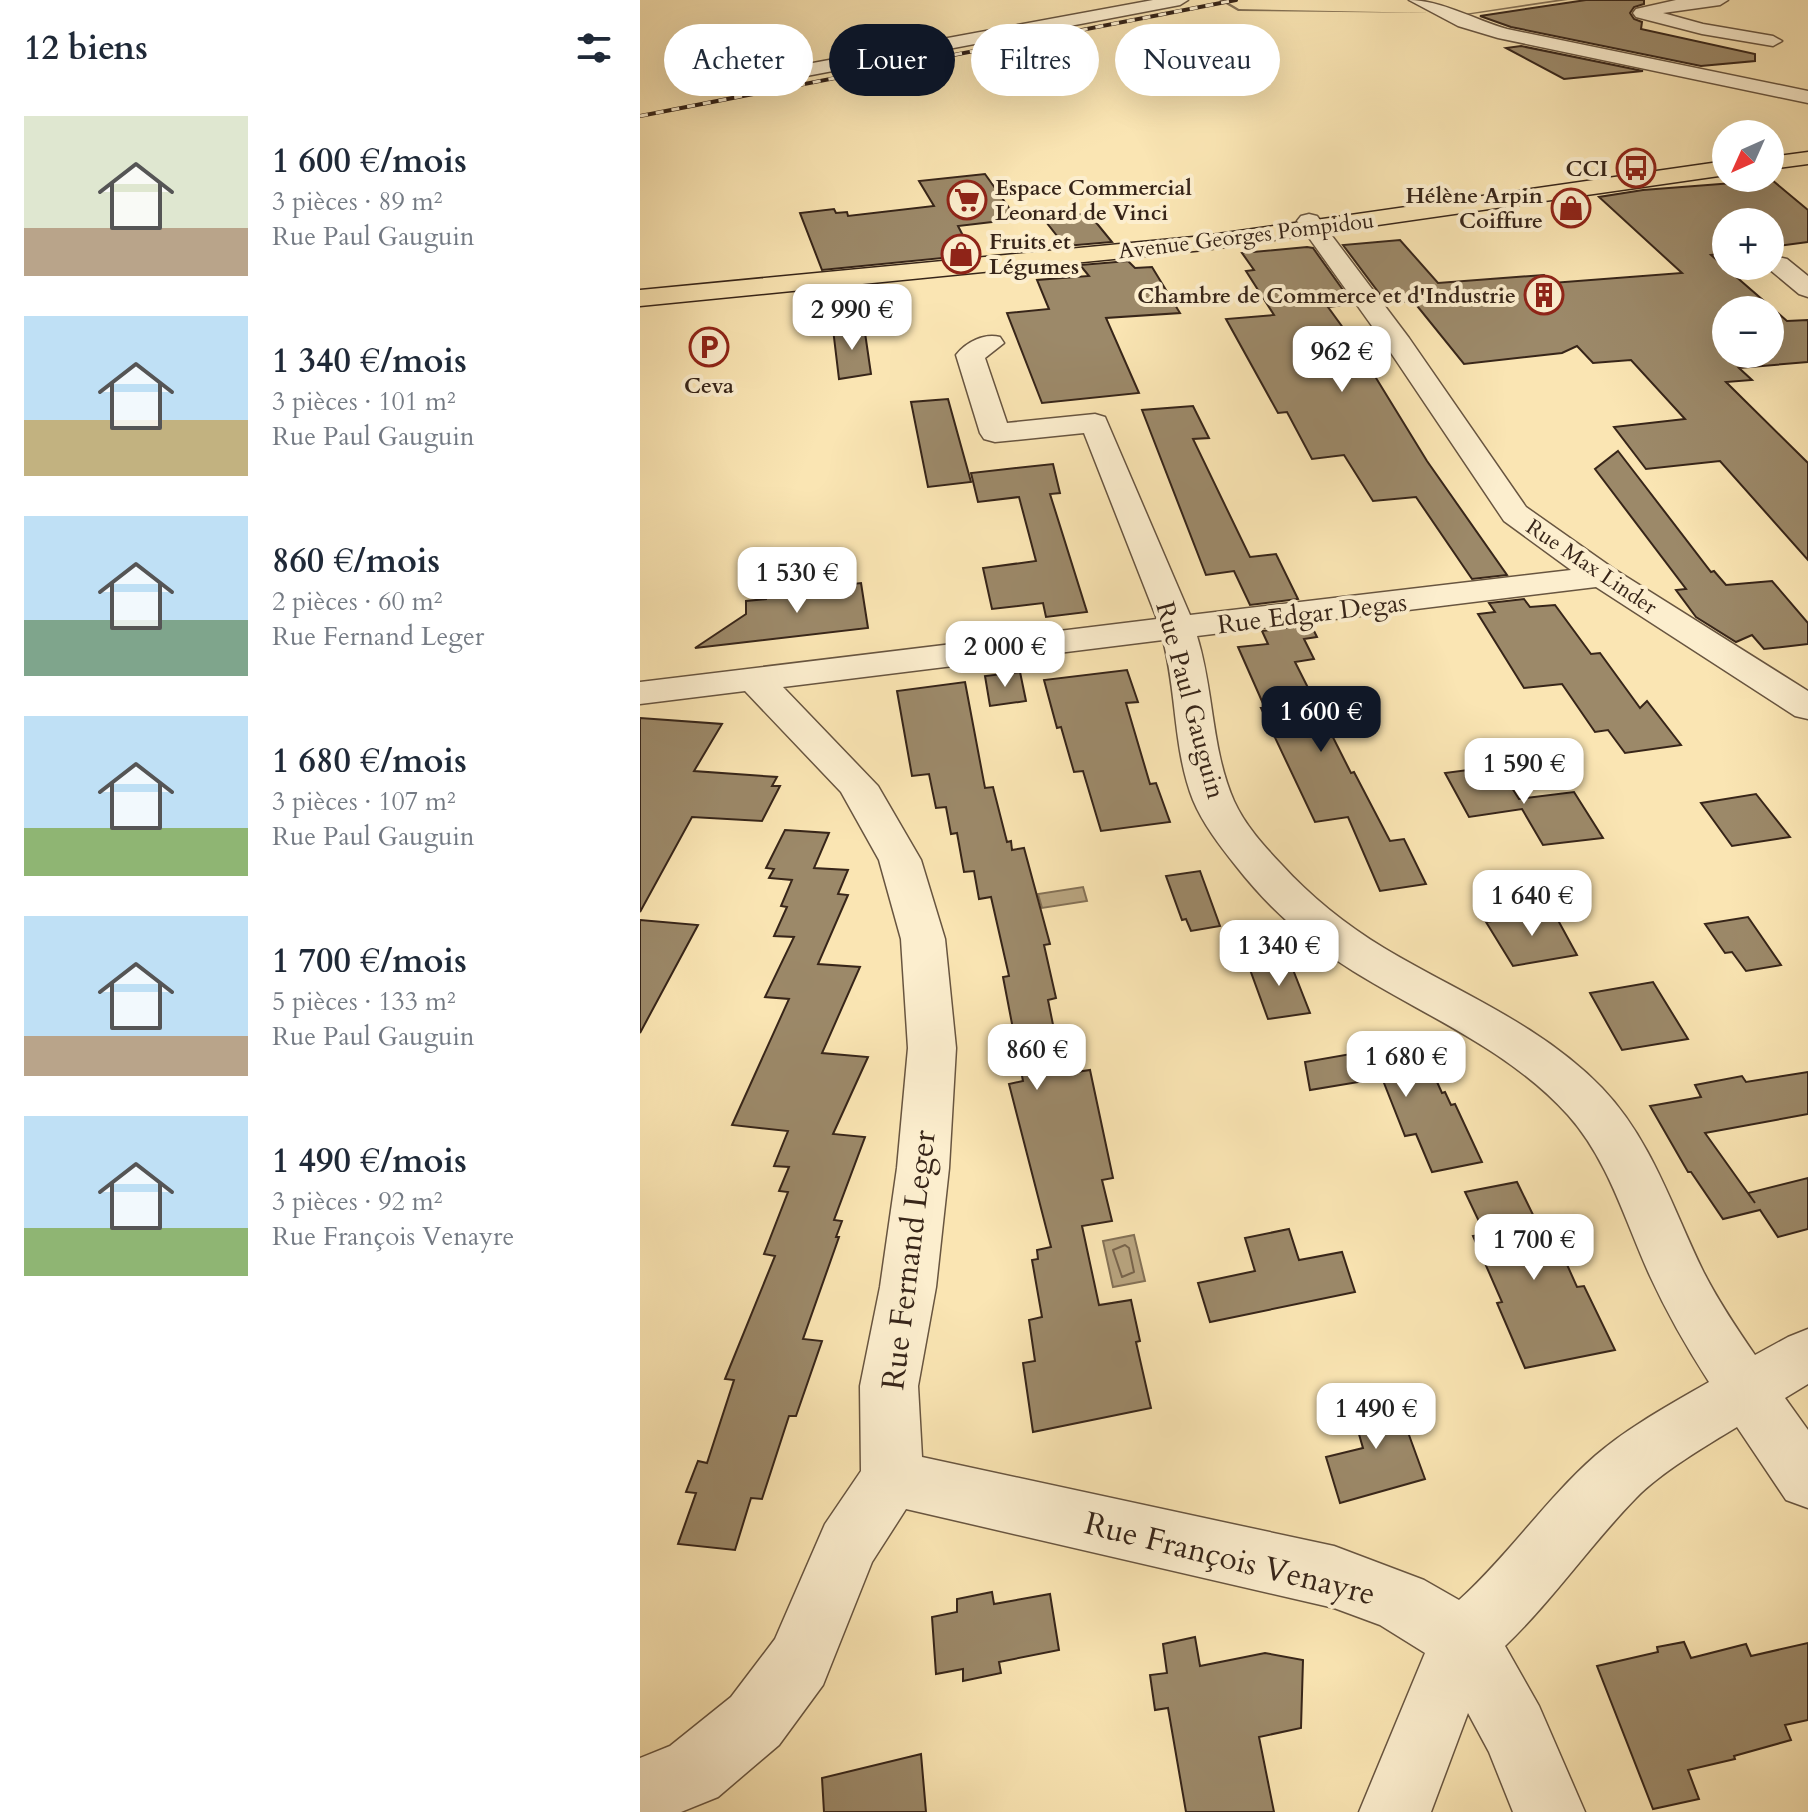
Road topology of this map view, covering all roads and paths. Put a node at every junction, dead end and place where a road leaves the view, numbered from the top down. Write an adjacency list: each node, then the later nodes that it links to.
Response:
1 (1180, 0): 4 (street)
2 (1417, 0): 6 (street)
3 (1721, 0): 3 (street)
4 (813, 69)
5 (1749, 69): 6 (street)
6 (1724, 81): 7 (street)
7 (1808, 97)
8 (1808, 151): 9 (main road)
9 (1784, 154)
10 (1808, 158): 11 (main road)
11 (1784, 161)
12 (1712, 164): 14 (main road, Avenue Georges Pompidou)
13 (1712, 170): 14 (main road, Avenue Georges Pompidou)
14 (1312, 225): 17 (main road, Avenue Georges Pompidou); 19 (street, Rue Max Linder)
15 (1784, 269): 16 (street)
16 (1808, 289)
17 (640, 298)
18 (990, 343): 20 (street, Rue Paul Gauguin)
19 (1602, 576): 20 (street, Rue Edgar Degas); 23 (street, Rue Max Linder)
20 (1178, 630): 21 (street, Rue Edgar Degas); 25 (street, Rue Paul Gauguin)
21 (756, 681): 22 (street, Rue Edgar Degas); 26 (street, Rue Fernand Leger)
22 (640, 693)
23 (1808, 708)
24 (1808, 1354): 25 (street)
25 (1746, 1391): 27 (street, Rue Paul Gauguin); 28 (street)
26 (892, 1478): 28 (street, Rue François Venayre); 29 (street)
27 (1808, 1480)
28 (1464, 1639): 30 (street); 31 (street)
29 (640, 1793)
30 (1395, 1812)
31 (1549, 1812)

